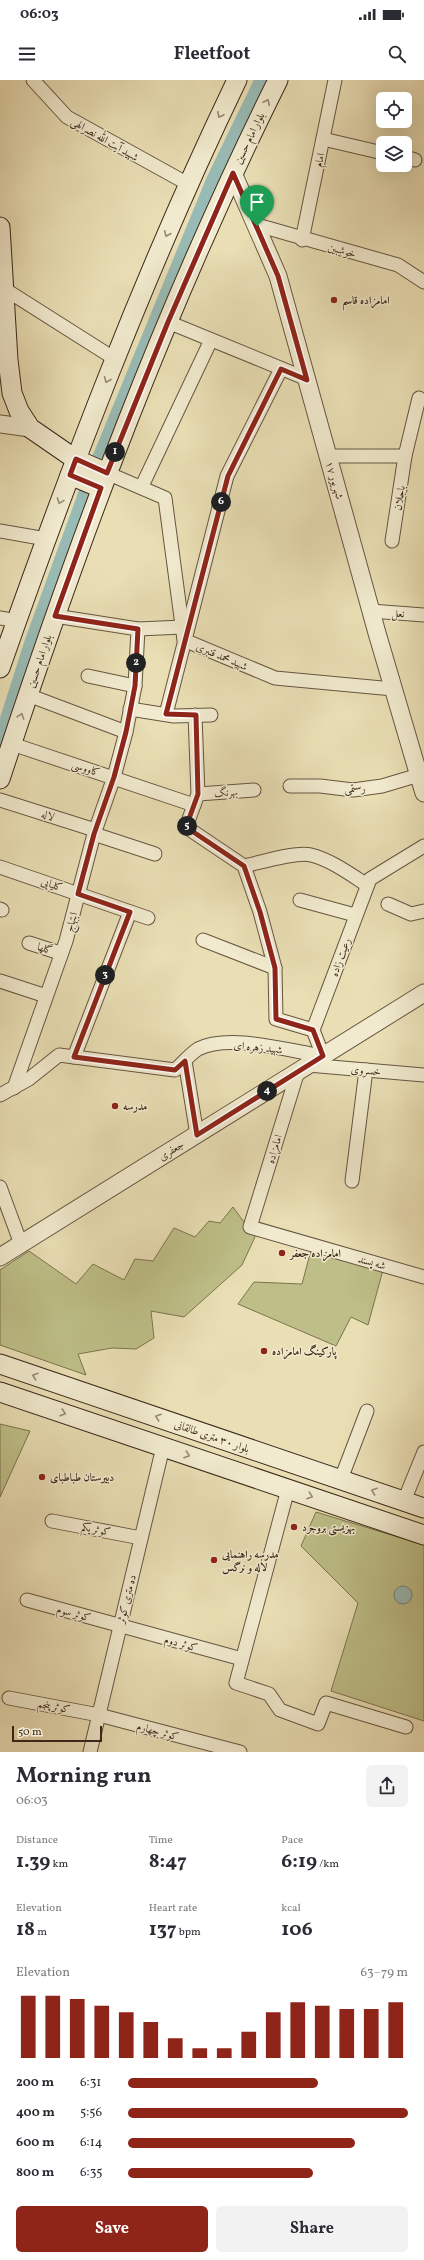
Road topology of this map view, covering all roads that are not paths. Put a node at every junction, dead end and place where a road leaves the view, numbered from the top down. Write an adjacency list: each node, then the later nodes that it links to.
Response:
1 (33, 80): 8 (street, شهید آیت الله نصرالهی)
2 (237, 80): 8 (main road, one-way to 8)
3 (278, 80): 7 (main road, بلوار امام حسین, one-way to 3)
4 (335, 80): 5 (street, امام)
5 (323, 139): 6 (street); 11 (street, امام)
6 (376, 151)
7 (233, 173): 9 (street, ۱۷ شهریور); 14 (main road, بلوار امام حسین)
8 (188, 184): 16 (main road, one-way to 16)
9 (257, 226): 11 (street, خوشبین); 18 (street, ۱۷ شهریور)
10 (0, 227): 13 (main road)
11 (302, 240): 12 (street, خوشبین)
12 (423, 277)
13 (3, 288): 16 (street); 21 (main road)
14 (168, 322): 15 (street); 25 (main road, بلوار امام حسین)
15 (211, 340): 17 (street); 26 (street)
16 (115, 359): 24 (main road, one-way to 24)
17 (281, 369): 18 (street); 35 (street)
18 (307, 380): 22 (street, ۱۷ شهریور)
19 (419, 398): 23 (street, باجلان)
20 (0, 424): 21 (street)
21 (30, 428): 24 (main road)
22 (328, 456): 23 (street); 30 (street, ۱۷ شهریور)
23 (405, 456): 29 (street, باجلان)
24 (73, 467): 25 (main road); 28 (main road, one-way to 28)
25 (104, 481): 26 (street); 32 (main road, بلوار امام حسین)
26 (142, 486): 35 (street)
27 (0, 531): 28 (street)
28 (46, 539): 33 (main road)
29 (392, 541)
30 (371, 611): 31 (street, نعل); 39 (street, ۱۷ شهریور)
31 (424, 614)
32 (55, 616): 34 (street); 40 (main road, بلوار امام حسین)
33 (8, 619): 36 (main road)
34 (138, 629): 35 (street); 38 (street, ابتهاج)
35 (183, 633): 39 (street, شهید محمد قنبری); 42 (street)
36 (0, 668)
37 (88, 676): 38 (street)
38 (135, 686): 41 (street, ابتهاج)
39 (393, 689): 47 (street, ۱۷ شهریور)
40 (28, 695): 45 (street); 46 (main road, بلوار امام حسین, one-way to 40)
41 (130, 709): 42 (street); 45 (street, ابتهاج)
42 (166, 714): 43 (street)
43 (196, 715): 44 (street); 53 (street)
44 (211, 715)
45 (126, 732): 48 (street, ابتهاج)
46 (12, 744): 48 (street, کاووسی); 49 (main road, بلوار امام حسین)
47 (419, 775): 50 (street, رستمی); 52 (street, ۱۷ شهریور)
48 (114, 777): 53 (street, کاووسی); 55 (street, ابتهاج)
49 (0, 779)
50 (290, 786)
51 (254, 790): 53 (street, بهرنگ)
52 (424, 793)
53 (196, 799): 58 (street)
54 (0, 800): 55 (street, لاله)
55 (94, 832): 57 (street, لاله); 61 (street, ابتهاج)
56 (424, 846): 60 (street, رعیت زاده)
57 (155, 854)
58 (244, 866): 60 (street); 71 (street)
59 (0, 867): 61 (street, کلیایی)
60 (367, 885): 66 (street, رعیت زاده)
61 (78, 894): 65 (street, کلیایی); 70 (street, ابتهاج)
62 (300, 900): 66 (street)
63 (388, 904): 64 (street)
64 (424, 911)
65 (130, 912): 67 (street, کلیایی); 77 (street)
66 (355, 915): 75 (street, رعیت زاده)
67 (148, 918)
68 (203, 940): 71 (street)
69 (29, 943): 70 (street, گلها)
70 (60, 953): 74 (street, ابتهاج)
71 (275, 968): 75 (street)
72 (0, 982): 74 (street)
73 (424, 993): 76 (street, جعفری)
74 (46, 996): 82 (street, ابتهاج)
75 (313, 1030): 76 (street)
76 (323, 1056): 78 (street, شهید زهره ای); 79 (street, جعفری)
77 (74, 1057): 78 (street, شهید زهره ای); 82 (street, شهید زهره ای)
78 (185, 1061): 84 (street)
79 (303, 1068): 80 (street, خسروی); 84 (street, جعفری); 87 (street, امامزاده)
80 (366, 1070): 81 (street, خسروی); 85 (street)
81 (424, 1075)
82 (14, 1088): 83 (street, شهید زهره ای)
83 (0, 1095)
84 (197, 1135): 88 (street, جعفری)
85 (352, 1181)
86 (0, 1187): 88 (street)
87 (250, 1227): 90 (street, شه پسند)
88 (21, 1244): 89 (street, جعفری)
89 (0, 1257)
90 (424, 1277)
91 (0, 1364): 96 (main road, بلوار ۳۰ متری طالقانی, one-way to 91)
92 (0, 1392): 94 (main road, one-way to 94)
93 (367, 1412): 96 (street)
94 (163, 1447): 97 (main road, one-way to 97); 102 (street, ده متری کوثر)
95 (424, 1452): 98 (street)
96 (341, 1479): 98 (main road, بلوار ۳۰ متری طالقانی, one-way to 96)
97 (288, 1489): 101 (main road, one-way to 101); 105 (street)
98 (404, 1501): 99 (main road, بلوار ۳۰ متری طالقانی)
99 (424, 1508)
100 (52, 1521): 102 (street, کوثر یکم)
101 (424, 1534)
102 (141, 1538): 104 (street, ده متری کوثر)
103 (27, 1600): 104 (street, کوثر سوم)
104 (120, 1626): 105 (street, کوثر دوم); 107 (street, ده متری کوثر)
105 (242, 1659): 108 (street)
106 (9, 1698): 107 (street, کوثر پنجم)
107 (98, 1715): 109 (street, ده متری کوثر); 110 (street, کوثر چهارم)
108 (406, 1726)
109 (90, 1752)
110 (240, 1752)

